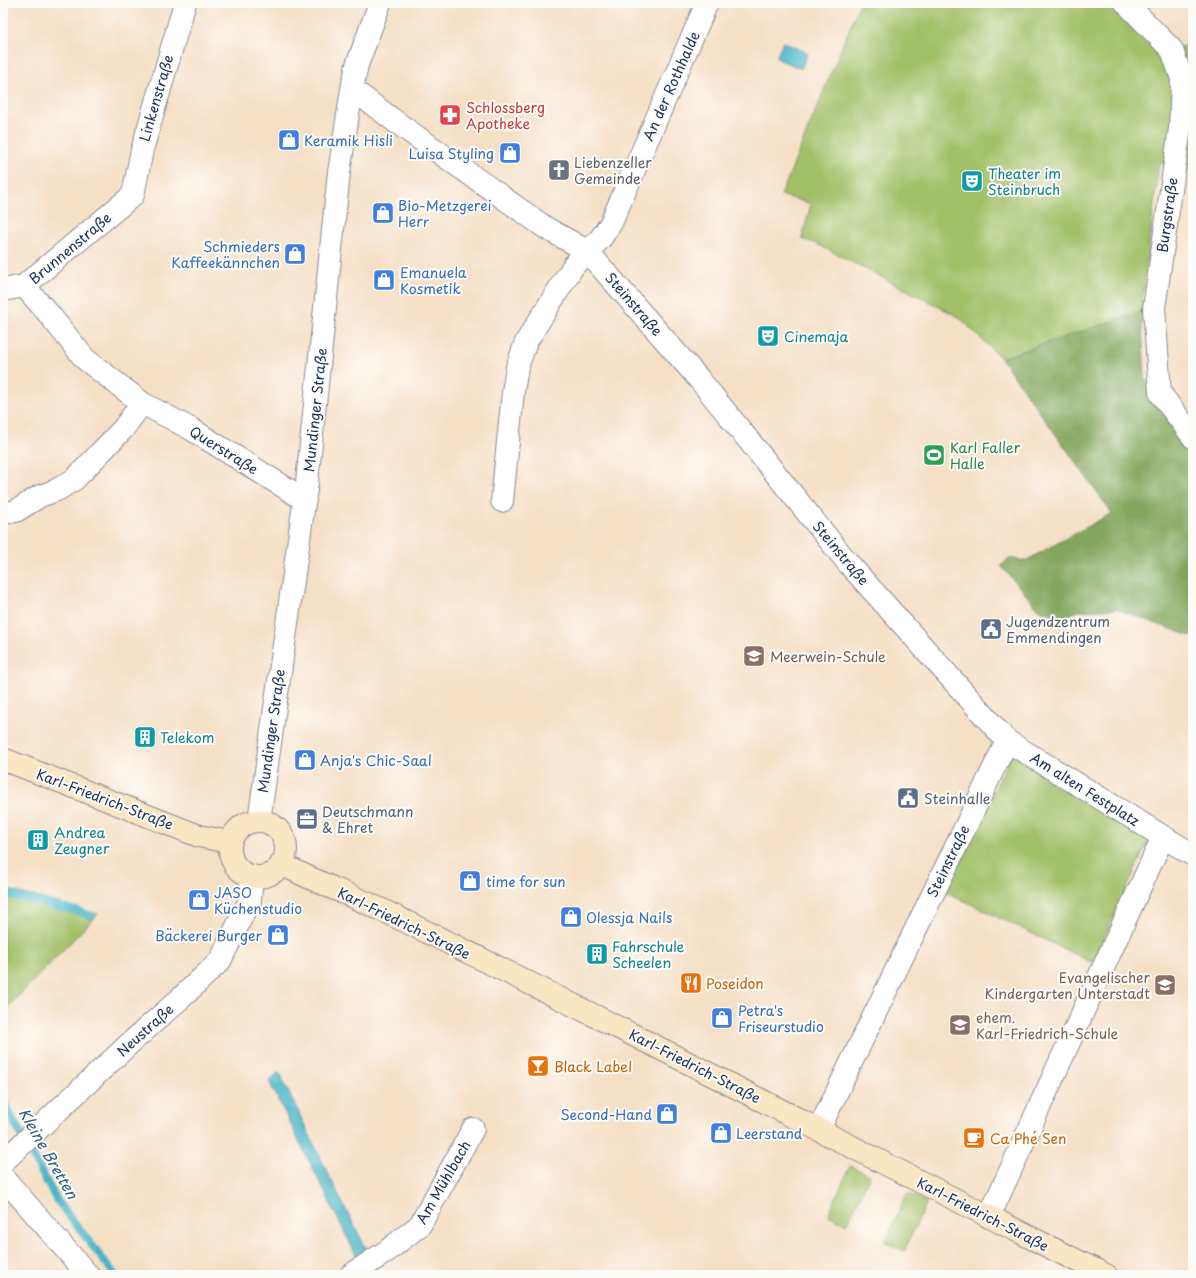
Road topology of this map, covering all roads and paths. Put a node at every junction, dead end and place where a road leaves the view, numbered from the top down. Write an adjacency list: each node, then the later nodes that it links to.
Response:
1 (185, 3): 6 (street, Linkenstraße)
2 (380, 3): 5 (street, Mundinger Straße)
3 (707, 3): 7 (street, An der Rothhalde)
4 (1126, 3): 11 (street, Burgstraße)
5 (352, 88): 7 (street, Steinstraße); 12 (street, Mundinger Straße)
6 (133, 195): 8 (street, Brunnenstraße)
7 (587, 251): 13 (street, An der Rothhalde); 15 (street, Steinstraße)
8 (24, 286): 9 (street, Brunnenstraße); 10 (street, Querstraße)
9 (3, 290)
10 (142, 403): 12 (street, Querstraße); 14 (street)
11 (1193, 437)
12 (305, 500): 17 (street, Mundinger Straße)
13 (502, 501)
14 (3, 513)
15 (1007, 741): 18 (street, Am alten Festplatz); 24 (street, Steinstraße)
16 (3, 759): 19 (street, Karl-Friedrich-Straße)
17 (259, 821): 19 (street); 21 (street)
18 (1163, 838): 20 (street, Am alten Festplatz); 26 (street)
19 (230, 842): 22 (street)
20 (1193, 855)
21 (281, 864): 22 (street); 24 (street, Karl-Friedrich-Straße)
22 (252, 876): 25 (street, Neustraße)
23 (473, 1129): 27 (street, Am Mühlbach)
24 (819, 1129): 26 (street, Karl-Friedrich-Straße)
25 (3, 1167): 28 (street)
26 (989, 1217): 29 (street, Karl-Friedrich-Straße)
27 (355, 1272)
28 (88, 1275)
29 (1106, 1275)

